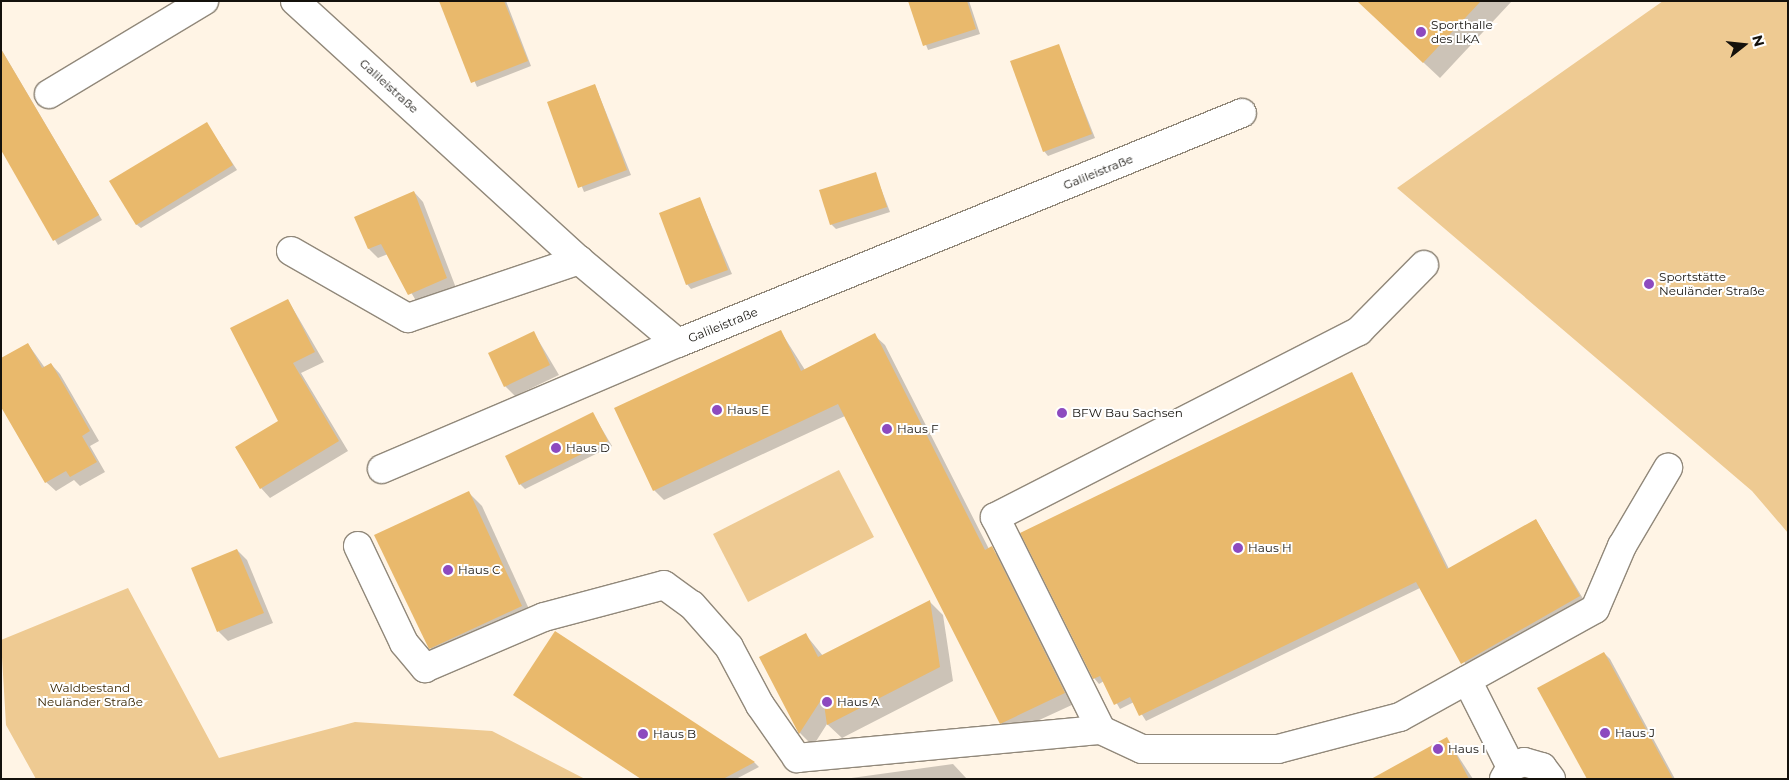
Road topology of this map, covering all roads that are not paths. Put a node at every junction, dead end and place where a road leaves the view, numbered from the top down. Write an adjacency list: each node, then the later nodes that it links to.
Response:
1 (204, 1): 3 (street)
2 (295, 1): 6 (street, Galileistraße)
3 (49, 94)
4 (1242, 113): 8 (street, Galileistraße)
5 (291, 251): 6 (street)
6 (579, 260): 8 (street, Galileistraße)
7 (1424, 265): 13 (street)
8 (678, 343): 10 (street)
9 (1668, 468): 12 (street)
10 (382, 470)
11 (358, 546): 13 (street)
12 (1467, 680): 13 (street); 14 (street)
13 (1101, 730)
14 (1508, 773): 15 (street)
15 (1551, 779)

